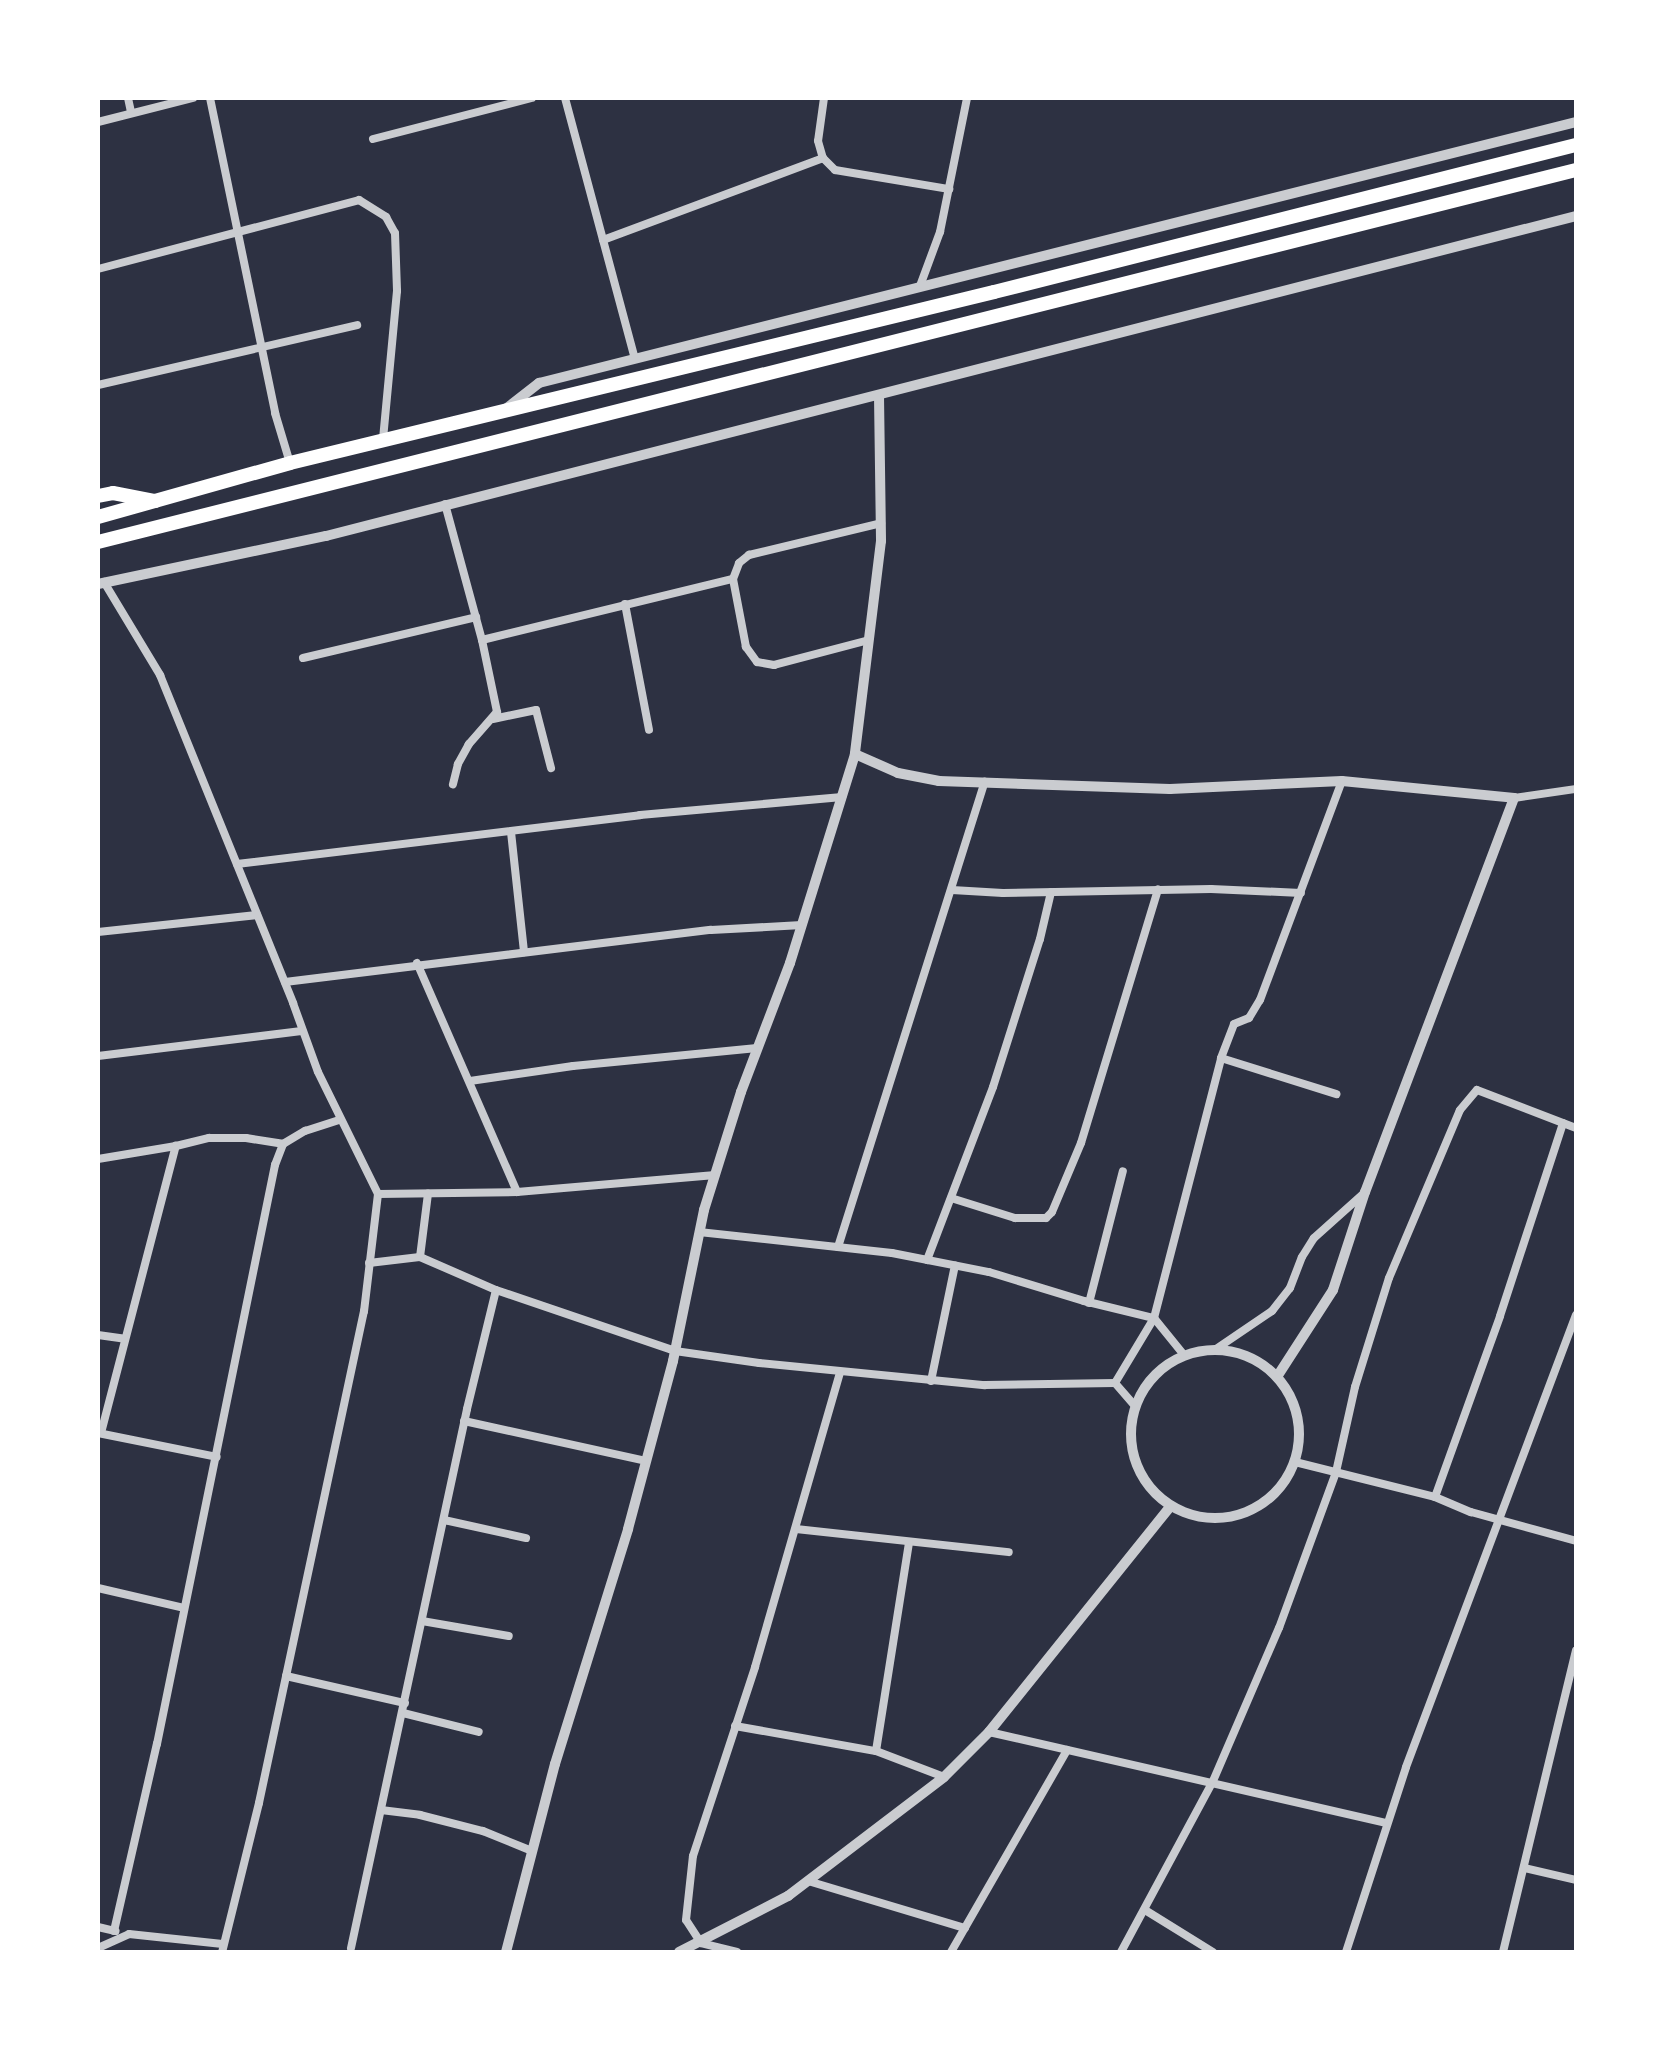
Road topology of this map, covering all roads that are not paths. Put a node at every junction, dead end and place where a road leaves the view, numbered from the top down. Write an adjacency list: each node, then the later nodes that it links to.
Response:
1 (128, 98): 8 (street)
2 (193, 98): 8 (street)
3 (210, 98): 17 (street)
4 (532, 98): 11 (street)
5 (565, 98): 18 (street)
6 (824, 98): 13 (street)
7 (967, 98): 15 (street)
8 (131, 112): 9 (street)
9 (98, 122)
10 (1576, 122): 20 (street)
11 (373, 139)
12 (1576, 145): 26 (highway)
13 (823, 158): 15 (street); 18 (street)
14 (1576, 170): 34 (highway)
15 (949, 189): 20 (street)
16 (1576, 216): 25 (street)
17 (236, 233): 19 (street); 22 (street); 27 (street)
18 (603, 240): 23 (street)
19 (98, 269)
20 (920, 286): 23 (street)
21 (357, 325): 22 (street)
22 (261, 347): 24 (street); 28 (street)
23 (635, 359): 26 (street)
24 (98, 385)
25 (879, 396): 31 (street); 33 (street)
26 (505, 410): 27 (highway)
27 (383, 440): 28 (highway)
28 (290, 463): 30 (highway)
29 (98, 496): 30 (highway)
30 (160, 501): 32 (highway)
31 (445, 504): 36 (street); 38 (street)
32 (102, 516)
33 (881, 523): 35 (street); 40 (street)
34 (98, 542)
35 (733, 579): 37 (street); 40 (street)
36 (101, 583): 53 (street)
37 (625, 604): 39 (street); 43 (street)
38 (476, 617): 39 (street); 41 (street)
39 (482, 640): 42 (street)
40 (869, 640): 44 (street)
41 (303, 658)
42 (493, 719): 45 (street); 48 (street)
43 (649, 730)
44 (855, 754): 47 (street); 50 (street)
45 (551, 768)
46 (1342, 781): 47 (street); 51 (street); 57 (street)
47 (985, 782): 55 (street)
48 (453, 784)
49 (1576, 789): 51 (street)
50 (842, 797): 52 (street); 59 (street)
51 (1514, 798): 79 (street)
52 (511, 832): 53 (street); 61 (street)
53 (237, 864): 58 (street)
54 (1158, 889): 56 (street); 57 (street); 82 (street)
55 (952, 890): 56 (street); 84 (street)
56 (1051, 892): 82 (street)
57 (1301, 893): 67 (street)
58 (257, 915): 60 (street); 63 (street)
59 (802, 925): 61 (street); 65 (street)
60 (98, 932)
61 (524, 952): 62 (street)
62 (417, 963): 63 (street); 68 (street)
63 (285, 982): 64 (street)
64 (301, 1031): 66 (street); 70 (street)
65 (757, 1048): 68 (street); 77 (street)
66 (98, 1056)
67 (1221, 1058): 69 (street); 92 (street)
68 (470, 1081): 78 (street)
69 (1336, 1094)
70 (338, 1120): 73 (street); 80 (street)
71 (1563, 1123): 72 (street); 109 (street); 110 (street)
72 (1576, 1128)
73 (283, 1144): 74 (street); 106 (street)
74 (176, 1146): 75 (street); 95 (street)
75 (98, 1159)
76 (1123, 1171): 90 (street)
77 (715, 1175): 78 (street); 83 (street)
78 (517, 1192): 81 (street)
79 (1365, 1192): 96 (street); 100 (street)
80 (378, 1194): 81 (street); 87 (street)
81 (428, 1194): 85 (street)
82 (951, 1198): 86 (street)
83 (699, 1232): 84 (street); 97 (street)
84 (838, 1247): 86 (street)
85 (420, 1257): 87 (street); 89 (street)
86 (927, 1260): 88 (street)
87 (369, 1263): 124 (street)
88 (955, 1265): 90 (street); 101 (street)
89 (496, 1290): 97 (street); 104 (street)
90 (1089, 1303): 92 (street)
91 (1576, 1315): 93 (street)
92 (1154, 1318): 98 (street); 102 (street)
93 (1574, 1327): 112 (street)
94 (98, 1335): 95 (street)
95 (125, 1339): 105 (street)
96 (1216, 1349): 98 (street); 100 (street)
97 (675, 1351): 99 (street); 107 (street)
98 (1184, 1355): 103 (street)
99 (840, 1372): 101 (street); 114 (street)
100 (1277, 1377): 108 (street)
101 (931, 1381): 102 (street)
102 (1115, 1383): 103 (street)
103 (1135, 1406): 111 (street)
104 (464, 1421): 107 (street); 113 (street)
105 (100, 1433): 106 (street)
106 (217, 1457): 120 (street)
107 (646, 1461): 135 (street)
108 (1295, 1462): 109 (street); 111 (street)
109 (1336, 1472): 110 (street); 132 (street)
110 (1435, 1497): 112 (street)
111 (1171, 1506): 128 (street)
112 (1499, 1519): 116 (street); 134 (street)
113 (444, 1520): 115 (street); 121 (street)
114 (796, 1529): 117 (street); 126 (street)
115 (526, 1538)
116 (1576, 1541)
117 (909, 1543): 118 (street); 130 (street)
118 (1009, 1552)
119 (98, 1588): 120 (street)
120 (184, 1608): 142 (street)
121 (422, 1621): 122 (street); 125 (street)
122 (509, 1636)
123 (1576, 1651): 136 (street)
124 (286, 1676): 125 (street); 146 (street)
125 (404, 1708): 127 (street); 133 (street)
126 (735, 1726): 130 (street); 144 (street)
127 (479, 1732)
128 (989, 1732): 129 (street); 131 (street)
129 (1067, 1750): 132 (street); 141 (street)
130 (876, 1751): 131 (street)
131 (944, 1777): 138 (street)
132 (1213, 1781): 134 (street); 139 (street)
133 (381, 1810): 135 (street); 147 (street)
134 (1387, 1823): 154 (street)
135 (532, 1851): 148 (street)
136 (1524, 1868): 137 (street); 155 (street)
137 (1576, 1880)
138 (808, 1881): 141 (street); 144 (street)
139 (1145, 1910): 152 (street); 153 (street)
140 (98, 1927): 142 (street)
141 (965, 1928): 151 (street)
142 (114, 1931): 143 (street)
143 (129, 1934): 145 (street); 146 (street)
144 (701, 1943): 149 (street); 150 (street)
145 (98, 1948)
146 (222, 1948)
147 (351, 1948)
148 (506, 1952)
149 (679, 1952)
150 (737, 1952)
151 (951, 1952)
152 (1121, 1952)
153 (1213, 1952)
154 (1346, 1952)
155 (1503, 1952)

